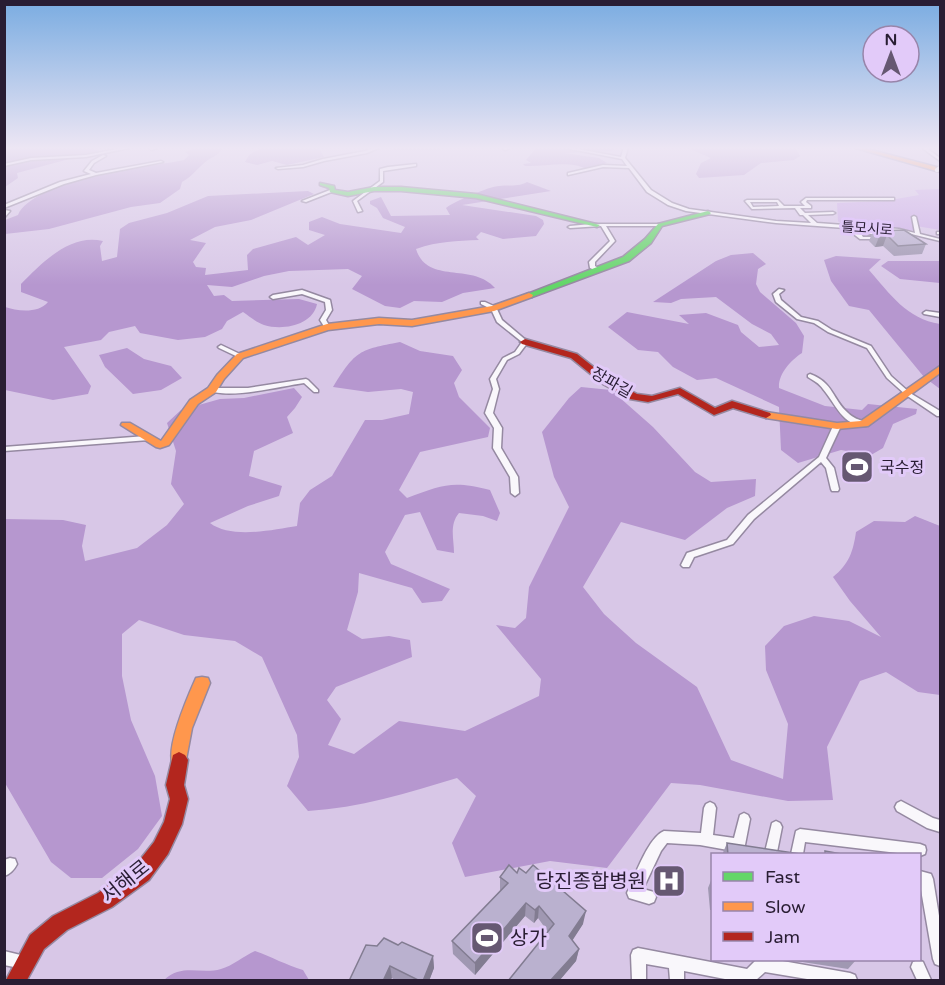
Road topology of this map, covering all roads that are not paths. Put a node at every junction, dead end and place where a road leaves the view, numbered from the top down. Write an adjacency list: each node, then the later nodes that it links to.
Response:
1 (38, 193): 10 (street)
2 (318, 193): 7 (street)
3 (368, 193): 11 (street)
4 (432, 193): 18 (main road)
5 (652, 193): 12 (street, 틀모시로)
6 (892, 199): 9 (street)
7 (304, 201)
8 (783, 207): 8 (street); 9 (street)
9 (795, 207): 14 (street)
10 (4, 209): 15 (street)
11 (360, 211)
12 (708, 213): 17 (street, 틀모시로); 19 (main road)
13 (833, 213): 14 (street)
14 (802, 214): 17 (street)
15 (4, 217)
16 (914, 217): 22 (street)
17 (816, 224): 21 (street, 틀모시로); 21 (street)
18 (600, 225): 19 (street); 20 (street); 24 (street)
19 (660, 225): 24 (main road)
20 (570, 227)
21 (887, 229): 22 (street, 틀모시로)
22 (918, 233): 23 (street, 틀모시로)
23 (940, 240)
24 (597, 269): 27 (main road)
25 (781, 290): 38 (street)
26 (273, 297): 30 (street)
27 (489, 306): 30 (main road); 31 (street)
28 (926, 313): 29 (street)
29 (940, 315)
30 (327, 327): 33 (main road)
31 (525, 342): 43 (main road, 장파길); 48 (street)
32 (221, 347): 33 (street)
33 (240, 356): 36 (main road)
34 (940, 369): 38 (main road)
35 (810, 376): 42 (street)
36 (212, 390): 37 (street); 44 (main road)
37 (316, 391)
38 (908, 394): 39 (street); 42 (main road)
39 (937, 407): 40 (street)
40 (940, 414)
41 (126, 424): 44 (main road)
42 (864, 424): 43 (main road, 장파길)
43 (837, 426): 46 (street)
44 (146, 438): 45 (street)
45 (4, 449)
46 (822, 458): 47 (street); 49 (street)
47 (835, 489)
48 (515, 493)
49 (686, 565)
50 (202, 683): 65 (main road, 서해로)
51 (902, 807): 54 (street)
52 (711, 808): 56 (street)
53 (744, 819): 57 (street)
54 (940, 826)
55 (776, 827): 57 (street)
56 (706, 840): 57 (street); 62 (street)
57 (755, 849): 59 (street)
58 (920, 850): 60 (street)
59 (776, 853)
60 (797, 853)
61 (921, 878): 64 (street)
62 (649, 897)
63 (4, 958): 65 (street)
64 (940, 959)
65 (25, 962): 68 (main road, 서해로)
66 (676, 962): 67 (street); 69 (street); 70 (street)
67 (749, 979): 71 (street)
68 (16, 981)
69 (639, 981)
70 (677, 981)
71 (850, 981)

